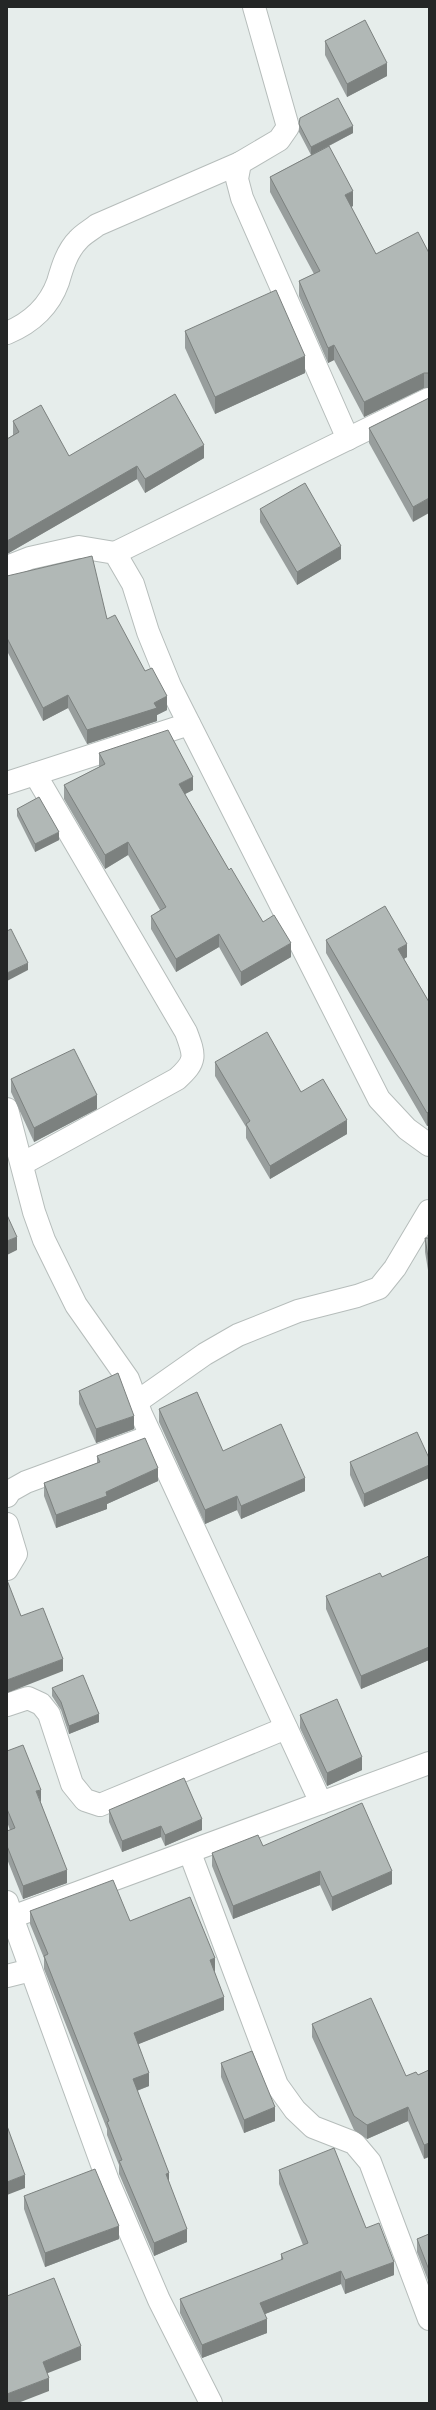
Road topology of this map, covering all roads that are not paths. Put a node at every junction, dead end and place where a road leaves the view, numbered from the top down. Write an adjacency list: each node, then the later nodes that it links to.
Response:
1 (254, 7): 2 (street)
2 (240, 163): 3 (street); 5 (street)
3 (7, 333)
4 (429, 399): 5 (street)
5 (348, 439): 6 (street)
6 (115, 553): 7 (street); 8 (street)
7 (7, 567)
8 (189, 724): 9 (street); 12 (street)
9 (35, 774): 10 (street); 13 (street)
10 (7, 782)
11 (7, 1109): 13 (street)
12 (429, 1145)
13 (22, 1164): 15 (street)
14 (429, 1211): 15 (street)
15 (138, 1401): 16 (street)
16 (151, 1436): 17 (street); 21 (street)
17 (7, 1496)
18 (7, 1524): 19 (street)
19 (7, 1569)
20 (7, 1705): 21 (street)
21 (286, 1728): 23 (street)
22 (429, 1763): 23 (street)
23 (321, 1803): 24 (street)
24 (190, 1853): 25 (street); 28 (street)
25 (10, 1909): 26 (street)
26 (31, 1970): 27 (street); 29 (street)
27 (7, 1976)
28 (429, 2319)
29 (211, 2403)

